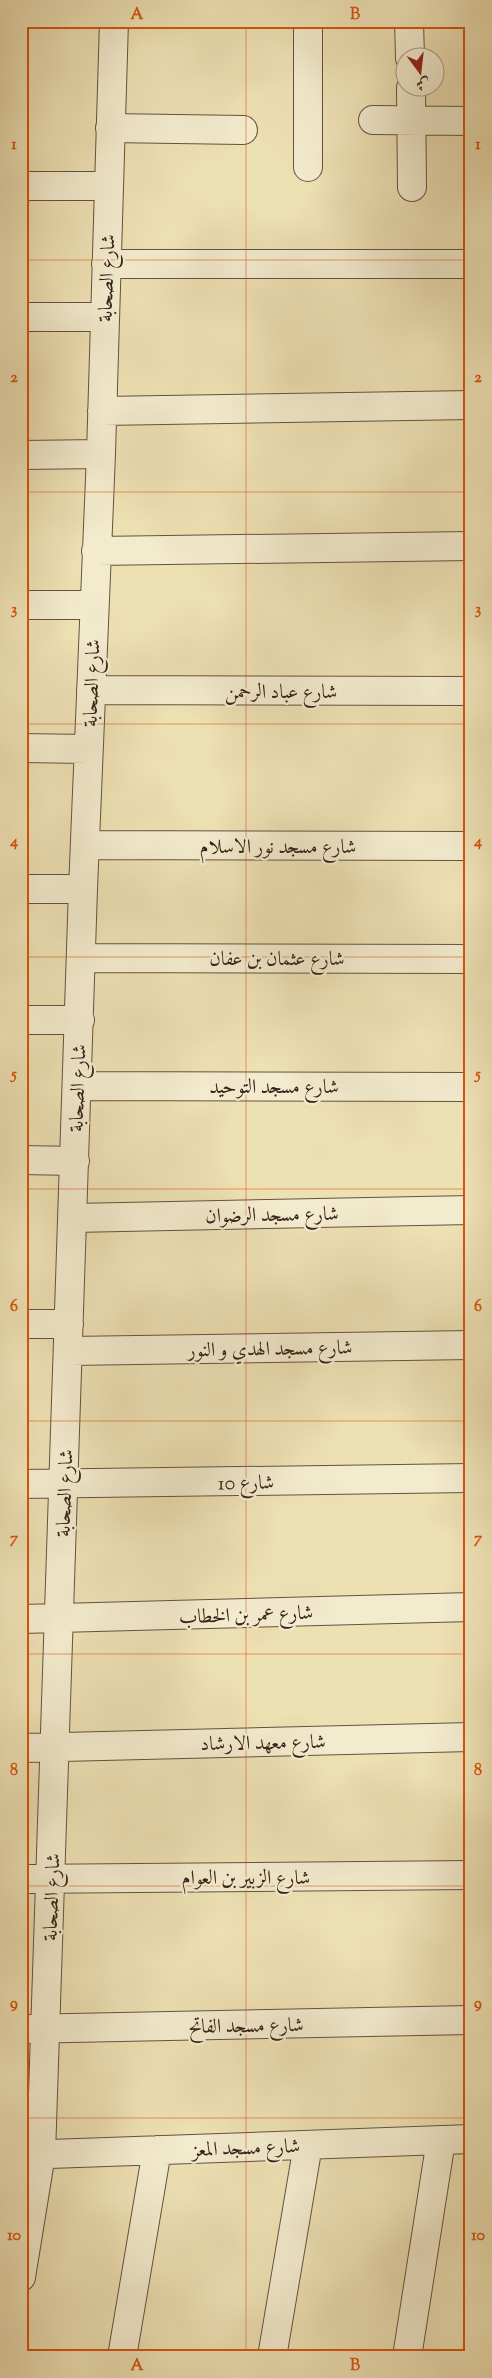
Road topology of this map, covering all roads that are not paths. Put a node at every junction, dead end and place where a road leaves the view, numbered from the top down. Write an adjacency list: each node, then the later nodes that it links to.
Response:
1 (114, 21): 9 (street, شارع الصحابة)
2 (308, 21): 11 (street)
3 (409, 21): 4 (street)
4 (410, 48)
5 (411, 98): 7 (street)
6 (373, 120): 7 (street)
7 (412, 120): 8 (street); 14 (street)
8 (471, 121)
9 (110, 128): 10 (street); 13 (street, شارع الصحابة)
10 (243, 130)
11 (308, 167)
12 (21, 186): 13 (street)
13 (109, 186): 15 (street, شارع الصحابة)
14 (412, 187)
15 (106, 264): 16 (street); 18 (street, شارع الصحابة)
16 (471, 264)
17 (21, 317): 18 (street)
18 (105, 317): 20 (street, شارع الصحابة)
19 (471, 405): 20 (street)
20 (102, 412): 22 (street, شارع الصحابة)
21 (21, 454): 22 (street)
22 (101, 454): 24 (street, شارع الصحابة)
23 (471, 546): 24 (street)
24 (96, 551): 26 (street, شارع الصحابة)
25 (21, 604): 26 (street)
26 (94, 605): 27 (street, شارع الصحابة)
27 (91, 690): 28 (street, شارع عباد الرحمن); 30 (street, شارع الصحابة)
28 (471, 691)
29 (21, 748): 30 (street)
30 (88, 748): 31 (street, شارع الصحابة)
31 (85, 845): 32 (street, شارع مسجد نور الاسلام); 34 (street, شارع الصحابة)
32 (471, 846)
33 (21, 889): 34 (street)
34 (83, 889): 35 (street, شارع الصحابة)
35 (82, 958): 36 (street, شارع عثمان بن عفان); 38 (street, شارع الصحابة)
36 (471, 959)
37 (21, 1020): 38 (street)
38 (80, 1020): 39 (street, شارع الصحابة)
39 (78, 1086): 40 (street, شارع مسجد التوحيد); 42 (street, شارع الصحابة)
40 (471, 1086)
41 (21, 1160): 42 (street)
42 (75, 1161): 44 (street, شارع الصحابة)
43 (471, 1210): 44 (street, شارع مسجد الرضوان)
44 (73, 1218): 46 (street, شارع الصحابة)
45 (21, 1324): 46 (street, شارع مسجد الهدي و النور)
46 (69, 1338): 47 (street, شارع مسجد الهدي و النور); 50 (street, شارع الصحابة)
47 (471, 1345)
48 (471, 1478): 50 (street, شارع 10)
49 (21, 1484): 50 (street, شارع 10)
50 (64, 1485): 53 (street, شارع الصحابة)
51 (471, 1607): 53 (street, شارع عمر بن الخطاب)
52 (21, 1619): 53 (street, شارع عمر بن الخطاب)
53 (60, 1619): 55 (street, شارع الصحابة)
54 (471, 1736): 55 (street, شارع معهد الارشاد)
55 (55, 1747): 56 (street, شارع معهد الارشاد); 58 (street, شارع الصحابة)
56 (21, 1748)
57 (471, 1875): 58 (street, شارع الزبير بن العوام)
58 (52, 1878): 59 (street, شارع الزبير بن العوام); 61 (street, شارع الصحابة)
59 (21, 1879)
60 (471, 2020): 61 (street, شارع مسجد الفاتح)
61 (34, 2029): 66 (street, شارع الصحابة)
62 (471, 2139): 63 (street, شارع مسجد المعز)
63 (441, 2140): 64 (street, شارع مسجد المعز); 70 (street)
64 (308, 2145): 65 (street, شارع مسجد المعز); 69 (street)
65 (157, 2150): 66 (street, شارع مسجد المعز); 68 (street)
66 (31, 2155): 67 (street, شارع الصحابة)
67 (21, 2277)
68 (122, 2357)
69 (272, 2357)
70 (407, 2357)

